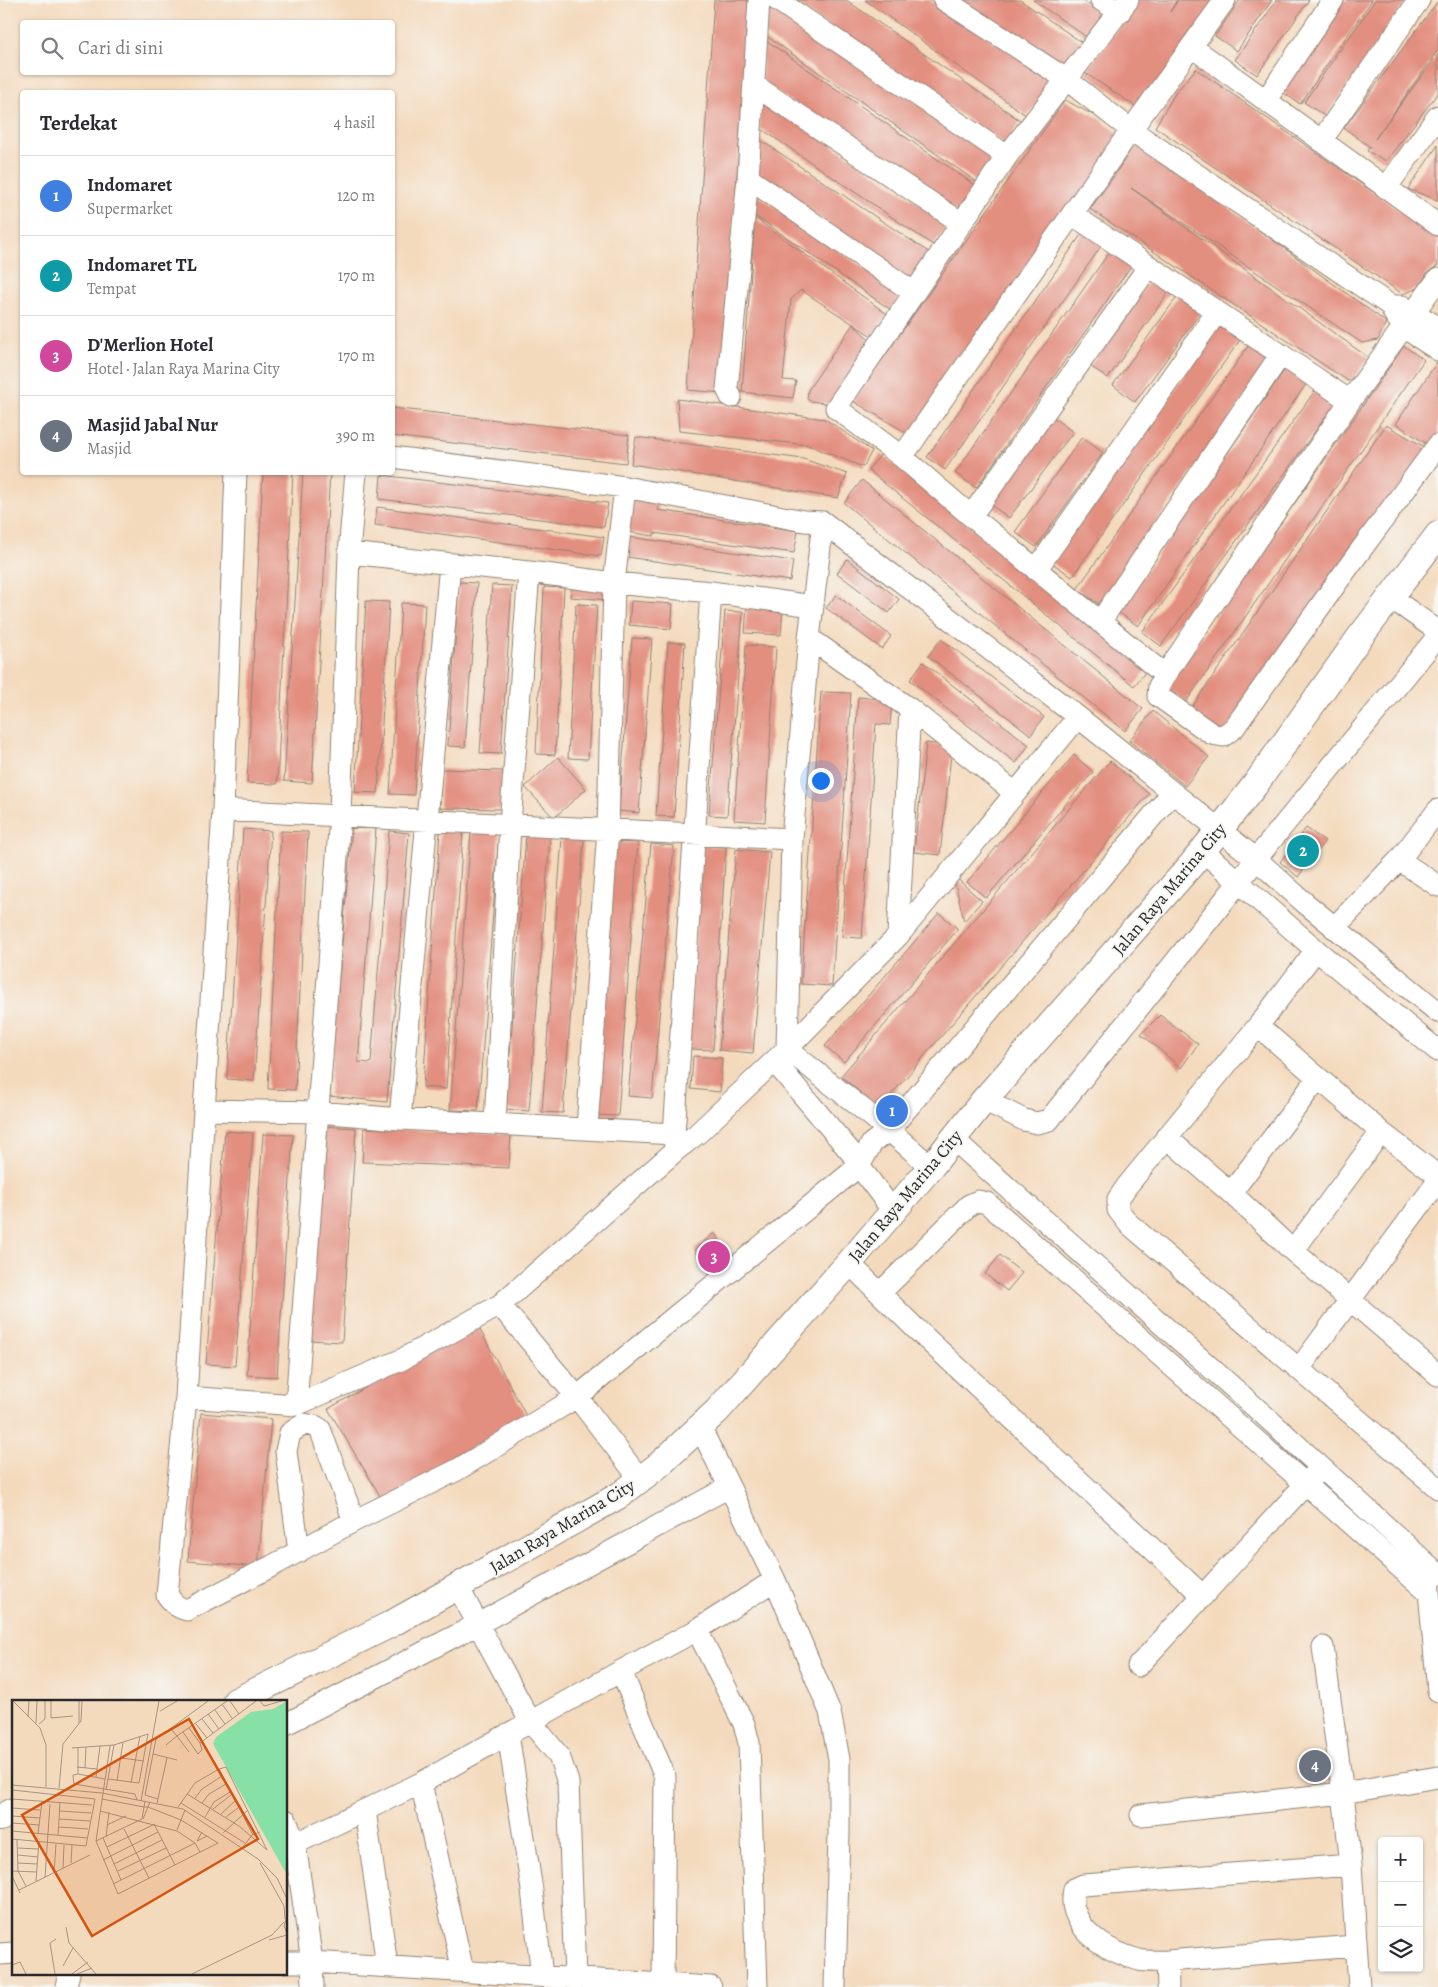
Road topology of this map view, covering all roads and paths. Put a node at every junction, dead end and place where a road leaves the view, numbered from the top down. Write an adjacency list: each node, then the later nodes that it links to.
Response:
1 (759, 0): 11 (street)
2 (777, 0): 16 (street)
3 (944, 0): 10 (street)
4 (1101, 0): 8 (street)
5 (1225, 0): 9 (street)
6 (1333, 0): 12 (street)
7 (1420, 0): 15 (street)
8 (1124, 6): 10 (street)
9 (1192, 47): 12 (street); 14 (street)
10 (1066, 79): 14 (street); 16 (street)
11 (754, 85): 17 (street); 20 (street)
12 (1266, 100): 15 (street)
13 (1438, 116): 18 (street)
14 (1131, 130): 19 (street); 26 (street)
15 (1321, 141): 18 (street)
16 (1007, 156): 20 (street)
17 (748, 178): 24 (street); 30 (street)
18 (1386, 188): 21 (street)
19 (1073, 215): 22 (street); 34 (street)
20 (960, 222): 24 (street)
21 (1438, 225)
22 (1149, 266): 25 (street); 38 (street)
23 (1438, 279): 26 (street)
24 (913, 292): 34 (street)
25 (1217, 312): 29 (street); 43 (street)
26 (1408, 318): 27 (street); 28 (street); 31 (street)
27 (1438, 327)
28 (1438, 350)
29 (1281, 354): 31 (street); 49 (street)
30 (731, 397)
31 (1350, 401): 53 (street)
32 (1438, 445): 53 (street)
33 (395, 457): 37 (street)
34 (902, 457): 38 (street)
35 (236, 475): 58 (street)
36 (356, 475): 41 (street)
37 (625, 487): 39 (street); 45 (street)
38 (971, 516): 43 (street)
39 (814, 521): 48 (street); 55 (street)
40 (1438, 535): 47 (main road, Jalan Raya Marina City)
41 (348, 553): 42 (street); 60 (street)
42 (450, 564): 44 (street); 61 (street)
43 (1036, 570): 49 (street)
44 (530, 572): 45 (street); 62 (street)
45 (614, 583): 46 (street); 63 (street)
46 (711, 592): 48 (street); 65 (street)
47 (1390, 598): 50 (street); 64 (main road, Jalan Raya Marina City)
48 (813, 606): 52 (street)
49 (1100, 622): 53 (street)
50 (1438, 631)
51 (1438, 636): 68 (street)
52 (809, 638): 54 (street); 66 (street)
53 (1165, 675)
54 (910, 709): 56 (street); 73 (street)
55 (1078, 717): 56 (street); 57 (street)
56 (1015, 793): 73 (street)
57 (1172, 793): 64 (street); 86 (street)
58 (224, 810): 60 (street); 81 (street)
59 (1438, 810): 69 (street)
60 (340, 816): 61 (street); 82 (street)
61 (427, 820): 62 (street); 83 (street)
62 (510, 824): 63 (street); 84 (street)
63 (608, 829): 65 (street); 85 (street)
64 (1219, 831): 67 (main road, Jalan Raya Marina City); 68 (street)
65 (694, 833): 66 (street); 90 (street)
66 (792, 839): 78 (street)
67 (1203, 851): 70 (street); 80 (main road, Jalan Raya Marina City)
68 (1256, 859): 70 (street); 72 (street)
69 (1399, 860): 71 (street); 72 (street)
70 (1239, 882): 74 (street); 80 (street)
71 (1438, 886)
72 (1334, 928): 75 (street)
73 (898, 936): 78 (street)
74 (1316, 950): 76 (street); 77 (street)
75 (1438, 1012)
76 (1258, 1026): 79 (street); 88 (street)
77 (1438, 1051)
78 (781, 1055): 86 (street); 90 (street); 91 (street)
79 (1318, 1078): 87 (street); 95 (street)
80 (984, 1100): 89 (main road, Jalan Raya Marina City)
81 (204, 1110): 82 (street); 104 (street)
82 (318, 1112): 83 (street); 106 (street)
83 (400, 1120): 84 (street)
84 (495, 1124): 85 (street)
85 (587, 1128): 90 (street)
86 (889, 1130): 91 (street); 92 (street)
87 (1381, 1132): 93 (street); 97 (street)
88 (1166, 1137): 95 (street); 102 (street)
89 (952, 1138): 92 (main road, Jalan Raya Marina City); 108 (street)
90 (674, 1142): 101 (street)
91 (859, 1166): 96 (street); 105 (street)
92 (931, 1167): 96 (main road, Jalan Raya Marina City)
93 (1438, 1176)
94 (1438, 1181): 100 (street)
95 (1232, 1193): 97 (street)
96 (894, 1212): 98 (main road, Jalan Raya Marina City)
97 (1293, 1250): 100 (street)
98 (849, 1263): 99 (street); 107 (main road, Jalan Raya Marina City)
99 (880, 1293): 110 (street); 118 (street)
100 (1352, 1299): 102 (street); 103 (street)
101 (500, 1305): 105 (street); 106 (street)
102 (1299, 1369): 112 (street)
103 (1438, 1375)
104 (186, 1397): 106 (street); 114 (street)
105 (577, 1397): 109 (street); 113 (street)
106 (296, 1405)
107 (700, 1427): 109 (main road, Jalan Raya Marina City); 111 (street)
108 (1320, 1468): 110 (street); 115 (street)
109 (640, 1479): 117 (main road, Jalan Raya Marina City)
110 (1305, 1484): 115 (street); 118 (street)
111 (729, 1487): 116 (street); 119 (street)
112 (1438, 1488)
113 (354, 1521): 114 (street); 114 (street)
114 (299, 1552)
115 (1431, 1577): 124 (street)
116 (775, 1580): 120 (street); 151 (street)
117 (458, 1587): 119 (street); 125 (main road, Jalan Raya Marina City)
118 (1203, 1596): 122 (street)
119 (478, 1624): 126 (street); 127 (street)
120 (697, 1630): 123 (street); 150 (street)
121 (1323, 1648): 131 (street)
122 (1138, 1666)
123 (621, 1671): 126 (street); 146 (street)
124 (1438, 1691)
125 (239, 1700)
126 (530, 1721): 128 (street); 145 (street)
127 (288, 1723)
128 (508, 1734): 130 (street); 144 (street)
129 (1438, 1777): 131 (street)
130 (421, 1783): 132 (street); 142 (street)
131 (1344, 1793): 133 (street); 136 (street)
132 (365, 1810): 135 (street); 141 (street)
133 (1142, 1815)
134 (288, 1830): 135 (street)
135 (291, 1846): 139 (street)
136 (1351, 1865): 137 (street); 140 (street)
137 (1355, 1946): 140 (street); 153 (street)
138 (288, 1962): 139 (street)
139 (312, 1962): 141 (street); 148 (street)
140 (1167, 1962): 152 (street)
141 (387, 1966): 142 (street)
142 (463, 1971): 144 (street)
143 (69, 1974): 147 (street)
144 (542, 1976): 145 (street)
145 (575, 1978): 146 (street)
146 (664, 1984): 149 (street)
147 (66, 1987)
148 (313, 1987)
149 (711, 1987)
150 (757, 1987)
151 (835, 1987)
152 (1168, 1987)
153 (1359, 1987)

